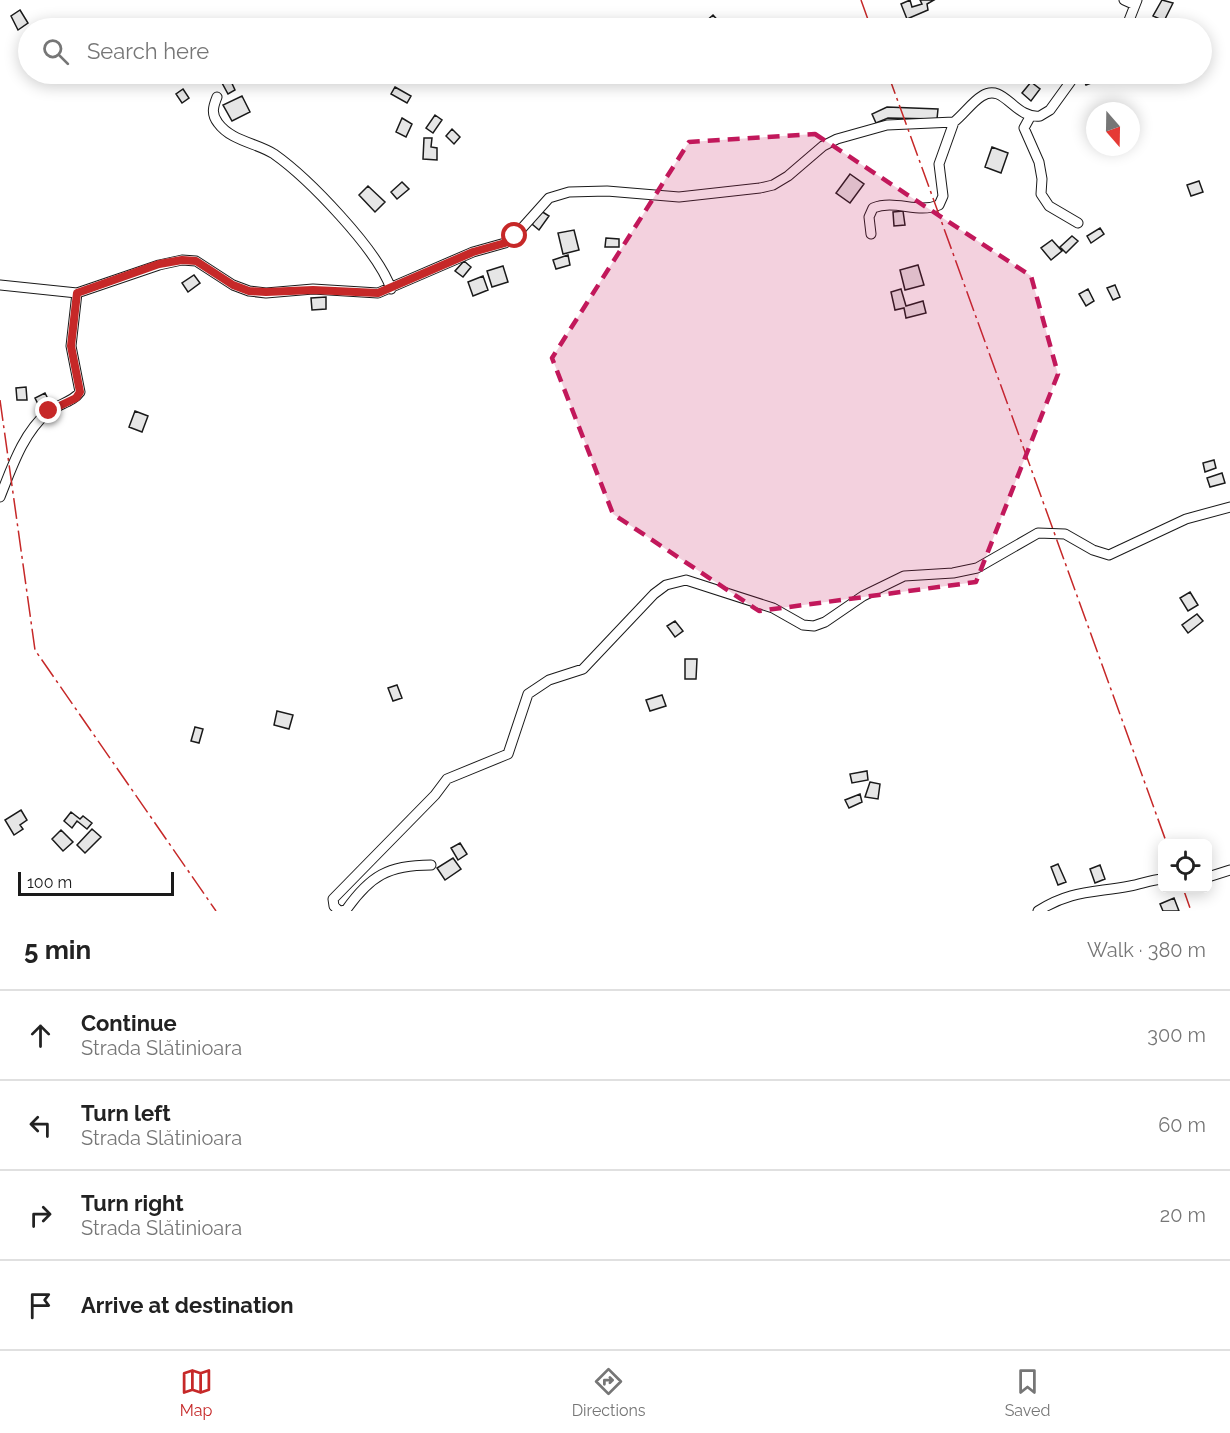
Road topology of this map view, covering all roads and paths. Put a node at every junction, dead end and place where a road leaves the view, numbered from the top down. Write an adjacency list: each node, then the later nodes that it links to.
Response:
1 (1124, 0): 2 (street)
2 (1136, 3): 3 (street)
3 (1130, 18)
4 (1069, 84): 6 (street)
5 (217, 98): 11 (street)
6 (1030, 117): 7 (street); 8 (street)
7 (954, 122): 9 (street); 11 (street)
8 (1078, 223)
9 (871, 234)
10 (0, 285): 12 (street)
11 (391, 289): 12 (street)
12 (77, 293): 13 (street)
13 (0, 496)
14 (1230, 507): 19 (street)
15 (431, 865): 19 (street)
16 (1230, 870): 17 (street)
17 (1212, 877)
18 (1158, 880): 20 (street)
19 (340, 911)
20 (1038, 911)

